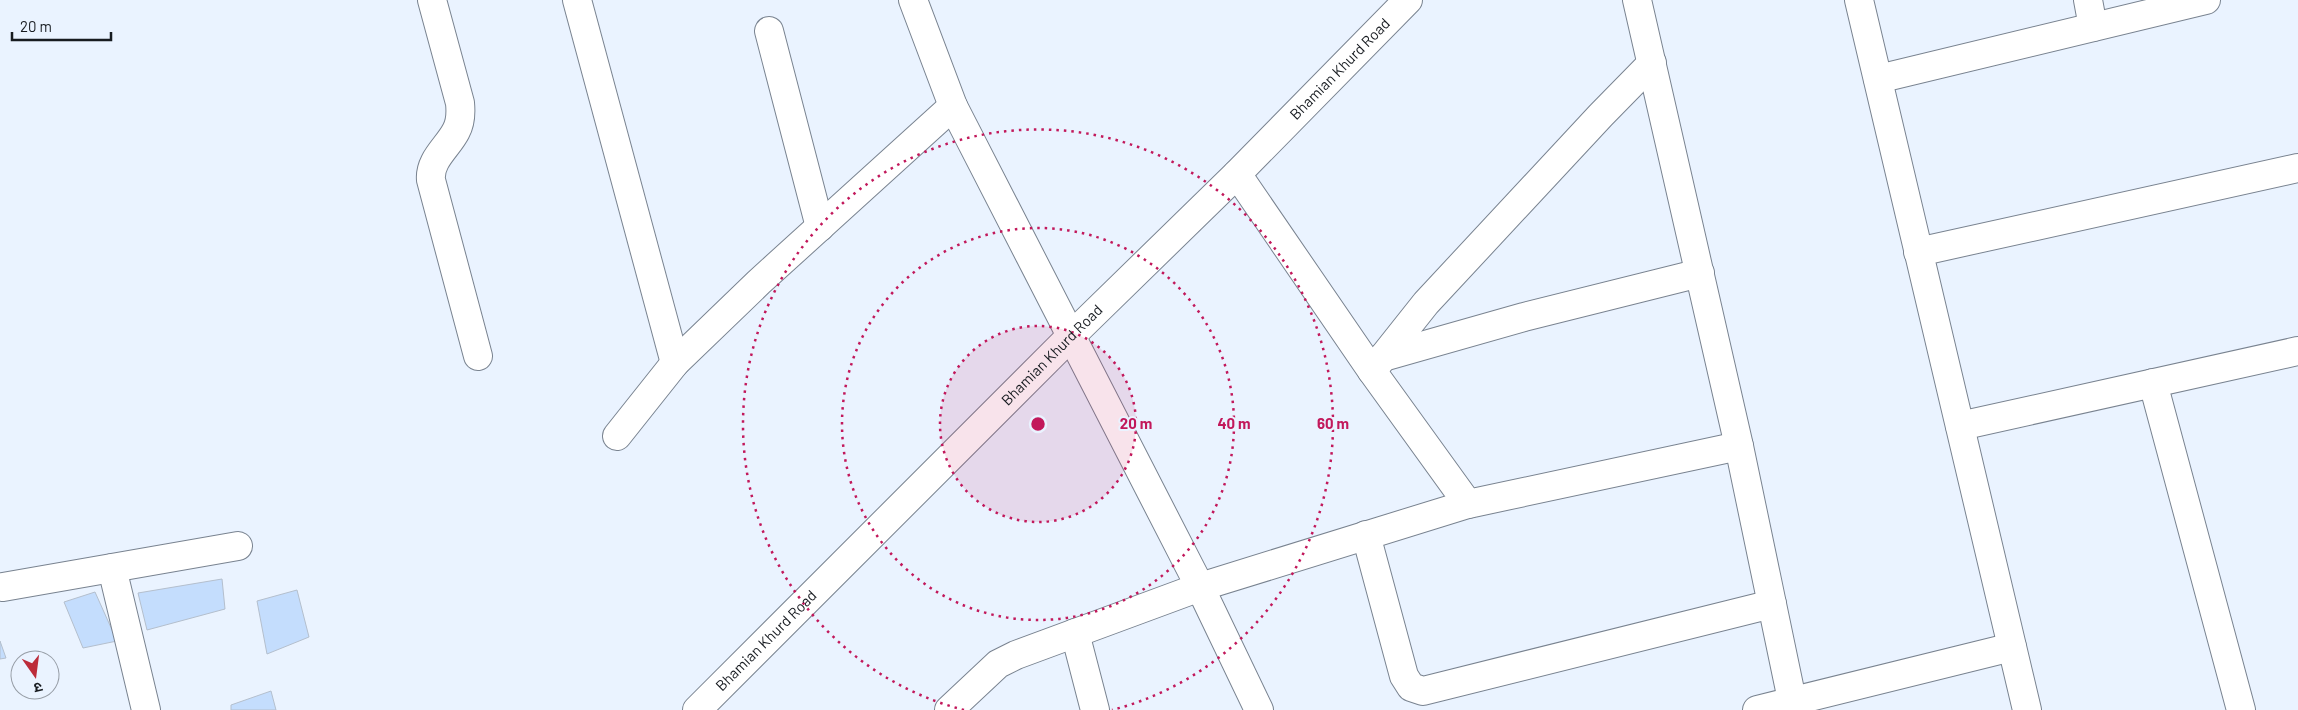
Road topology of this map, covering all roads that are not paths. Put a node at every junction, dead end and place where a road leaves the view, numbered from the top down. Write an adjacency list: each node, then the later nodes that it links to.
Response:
1 (432, 0): 21 (street)
2 (577, 0): 22 (street)
3 (913, 0): 13 (street)
4 (1408, 0): 15 (street, Bhamian Khurd Road)
5 (1637, 0): 11 (street)
6 (1859, 0): 12 (street)
7 (2088, 0): 9 (street)
8 (2206, 0): 9 (street)
9 (2093, 27): 12 (street)
10 (769, 31): 16 (street)
11 (1652, 63): 18 (street); 23 (street)
12 (1878, 79): 17 (street)
13 (953, 106): 16 (street); 19 (street)
14 (2298, 168): 17 (street)
15 (1237, 174): 19 (street, Bhamian Khurd Road); 23 (street)
16 (820, 227): 22 (street)
17 (1918, 252): 25 (street)
18 (1700, 273): 23 (street); 27 (street)
19 (1071, 336): 33 (street); 39 (street, Bhamian Khurd Road)
20 (2298, 351): 24 (street)
21 (478, 356)
22 (675, 363): 26 (street)
23 (1377, 364): 28 (street)
24 (2153, 383): 25 (street); 45 (street)
25 (1960, 426): 36 (street)
26 (617, 436)
27 (1739, 446): 28 (street); 34 (street)
28 (1468, 504): 29 (street)
29 (1366, 535): 33 (street); 34 (street)
30 (238, 546): 31 (street)
31 (112, 568): 32 (street); 38 (street)
32 (3, 587)
33 (1200, 587): 35 (street); 42 (street)
34 (1772, 604): 37 (street)
35 (1075, 633): 40 (street); 41 (street)
36 (2012, 647): 37 (street); 44 (street)
37 (1792, 700): 43 (street)
38 (146, 710)
39 (697, 710)
40 (949, 710)
41 (1095, 710)
42 (1259, 710)
43 (1757, 710)
44 (2027, 710)
45 (2241, 710)

